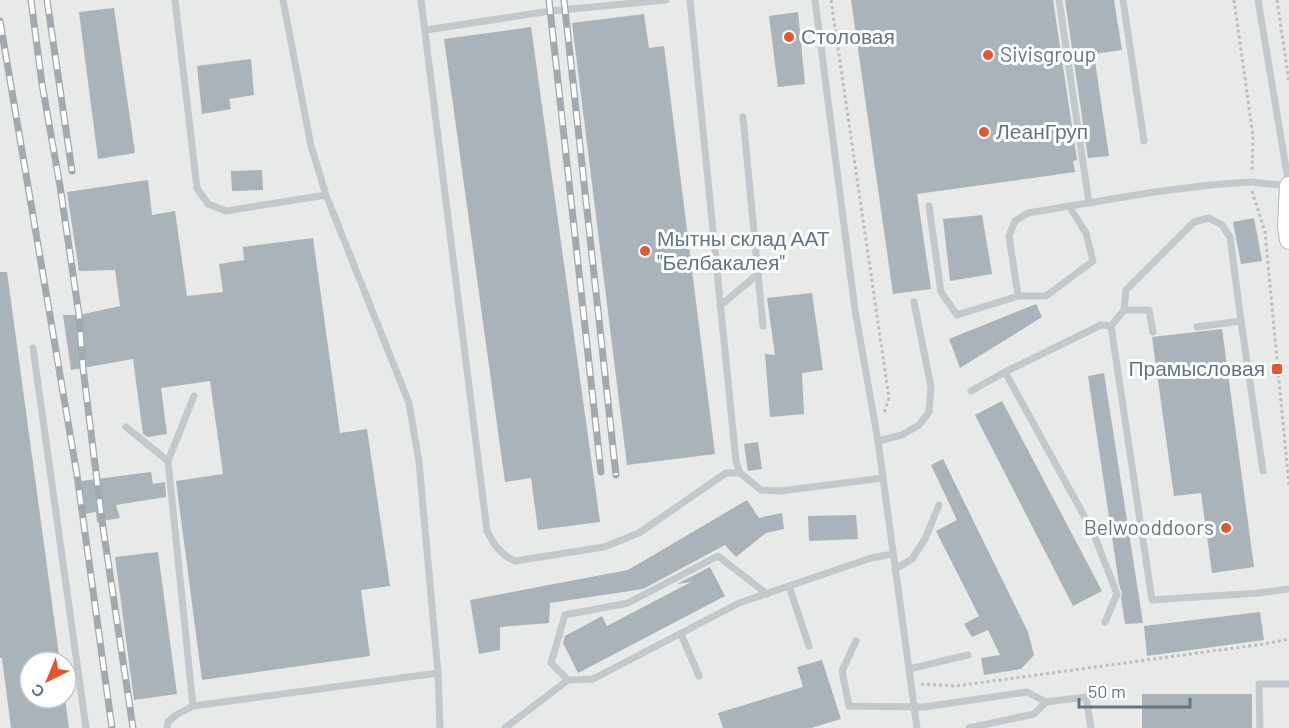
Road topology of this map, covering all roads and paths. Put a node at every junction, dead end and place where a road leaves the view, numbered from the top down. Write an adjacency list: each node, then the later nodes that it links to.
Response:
1 (176, 0): 19 (lane)
2 (283, 0): 19 (lane)
3 (421, 0): 13 (lane)
4 (666, 0): 13 (lane)
5 (690, 0): 27 (lane)
6 (815, 0): 38 (lane)
7 (831, 0): 38 (path)
8 (1059, 0): 20 (lane)
9 (1123, 0): 16 (lane)
10 (1234, 0): 17 (path)
11 (1258, 0): 18 (lane)
12 (1277, 0): 14 (path)
13 (426, 30): 43 (lane)
14 (1289, 82)
15 (743, 117): 24 (lane)
16 (1144, 141)
17 (1251, 182): 18 (lane); 20 (lane); 45 (path)
18 (1289, 186): 23 (main road)
19 (326, 195): 59 (lane)
20 (1089, 203): 22 (lane)
21 (929, 206): 25 (lane)
22 (1069, 206): 25 (lane); 25 (lane)
23 (1289, 240)
24 (758, 274): 27 (lane); 30 (lane)
25 (1018, 296)
26 (914, 302): 40 (lane)
27 (720, 306): 43 (lane)
28 (1124, 310): 29 (lane); 31 (lane); 33 (lane)
29 (1241, 321): 32 (lane); 42 (lane)
30 (763, 326)
31 (1111, 326): 35 (lane); 50 (lane)
32 (1197, 327)
33 (1154, 332)
34 (33, 348): 67 (lane)
35 (1005, 372): 36 (lane); 52 (lane)
36 (971, 391)
37 (194, 396): 41 (lane)
38 (874, 421): 40 (lane)
39 (126, 427): 41 (lane)
40 (878, 441): 44 (lane)
41 (168, 460): 65 (lane)
42 (1263, 471)
43 (740, 473): 44 (lane)
44 (883, 478): 47 (lane)
45 (1289, 486)
46 (939, 505): 48 (lane)
47 (893, 554): 48 (lane); 49 (lane)
48 (895, 569): 58 (lane)
49 (789, 586): 51 (lane); 56 (lane)
50 (1289, 588)
51 (767, 594): 53 (lane); 61 (lane)
52 (1105, 622)
53 (681, 634): 60 (lane); 61 (lane)
54 (1289, 639): 62 (path)
55 (856, 641): 66 (lane)
56 (809, 646)
57 (969, 655): 58 (lane)
58 (909, 669): 62 (lane)
59 (438, 673): 65 (lane); 69 (lane)
60 (699, 676)
61 (568, 681): 70 (lane)
62 (911, 682): 66 (lane)
63 (1289, 684): 74 (lane)
64 (1046, 702): 66 (lane); 72 (lane); 73 (lane)
65 (193, 706): 68 (lane)
66 (914, 707): 71 (lane)
67 (86, 728)
68 (167, 728)
69 (440, 728)
70 (505, 728)
71 (917, 728)
72 (969, 728)
73 (1091, 728)
74 (1260, 728)

